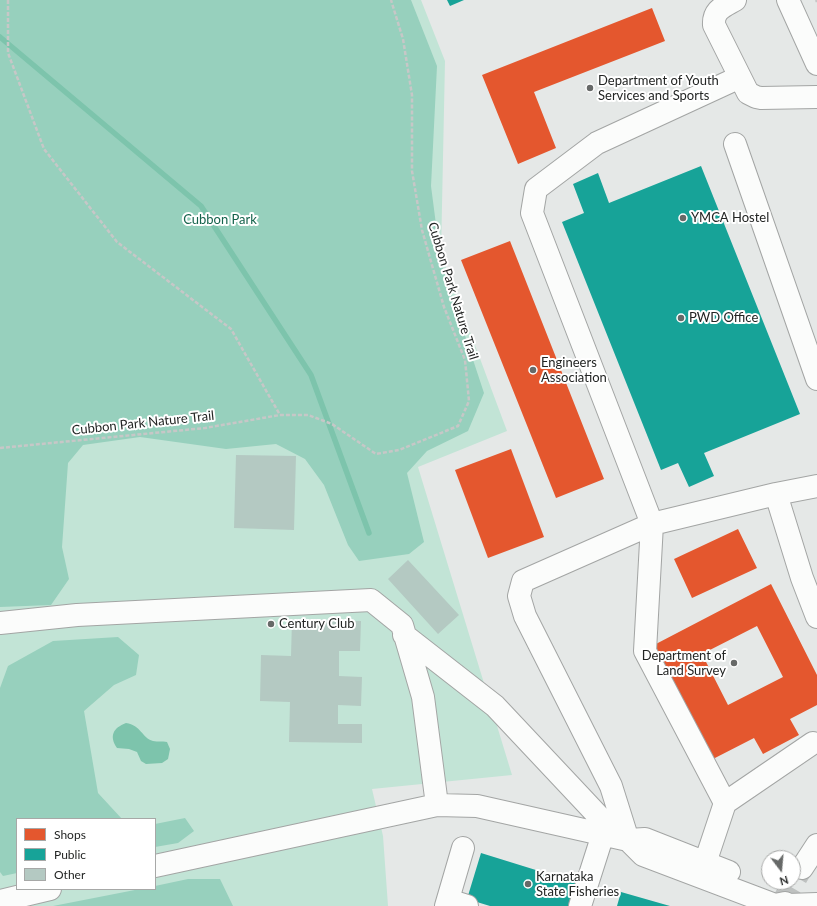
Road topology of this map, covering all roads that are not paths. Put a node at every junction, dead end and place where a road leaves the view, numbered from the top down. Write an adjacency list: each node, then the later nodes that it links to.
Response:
1 (735, 0): 4 (street)
2 (788, 0): 3 (street)
3 (814, 51)
4 (740, 77): 5 (street); 10 (street)
5 (817, 97)
6 (734, 144): 7 (street)
7 (817, 379)
8 (817, 486): 9 (street)
9 (776, 494): 10 (street); 11 (street)
10 (652, 524): 15 (street); 18 (street)
11 (817, 617)
12 (0, 623): 13 (street)
13 (404, 635): 16 (street); 17 (street)
14 (813, 743): 15 (street)
15 (725, 803): 21 (street)
16 (436, 806): 17 (street); 22 (street)
17 (603, 834): 18 (street); 29 (street)
18 (628, 840): 21 (street); 26 (street)
19 (817, 845): 23 (street)
20 (463, 848): 27 (street)
21 (706, 862): 26 (street)
22 (156, 866)
23 (802, 868)
24 (47, 890): 25 (street)
25 (10, 901)
26 (785, 903): 28 (street)
27 (454, 904)
28 (817, 904)
29 (580, 906)

